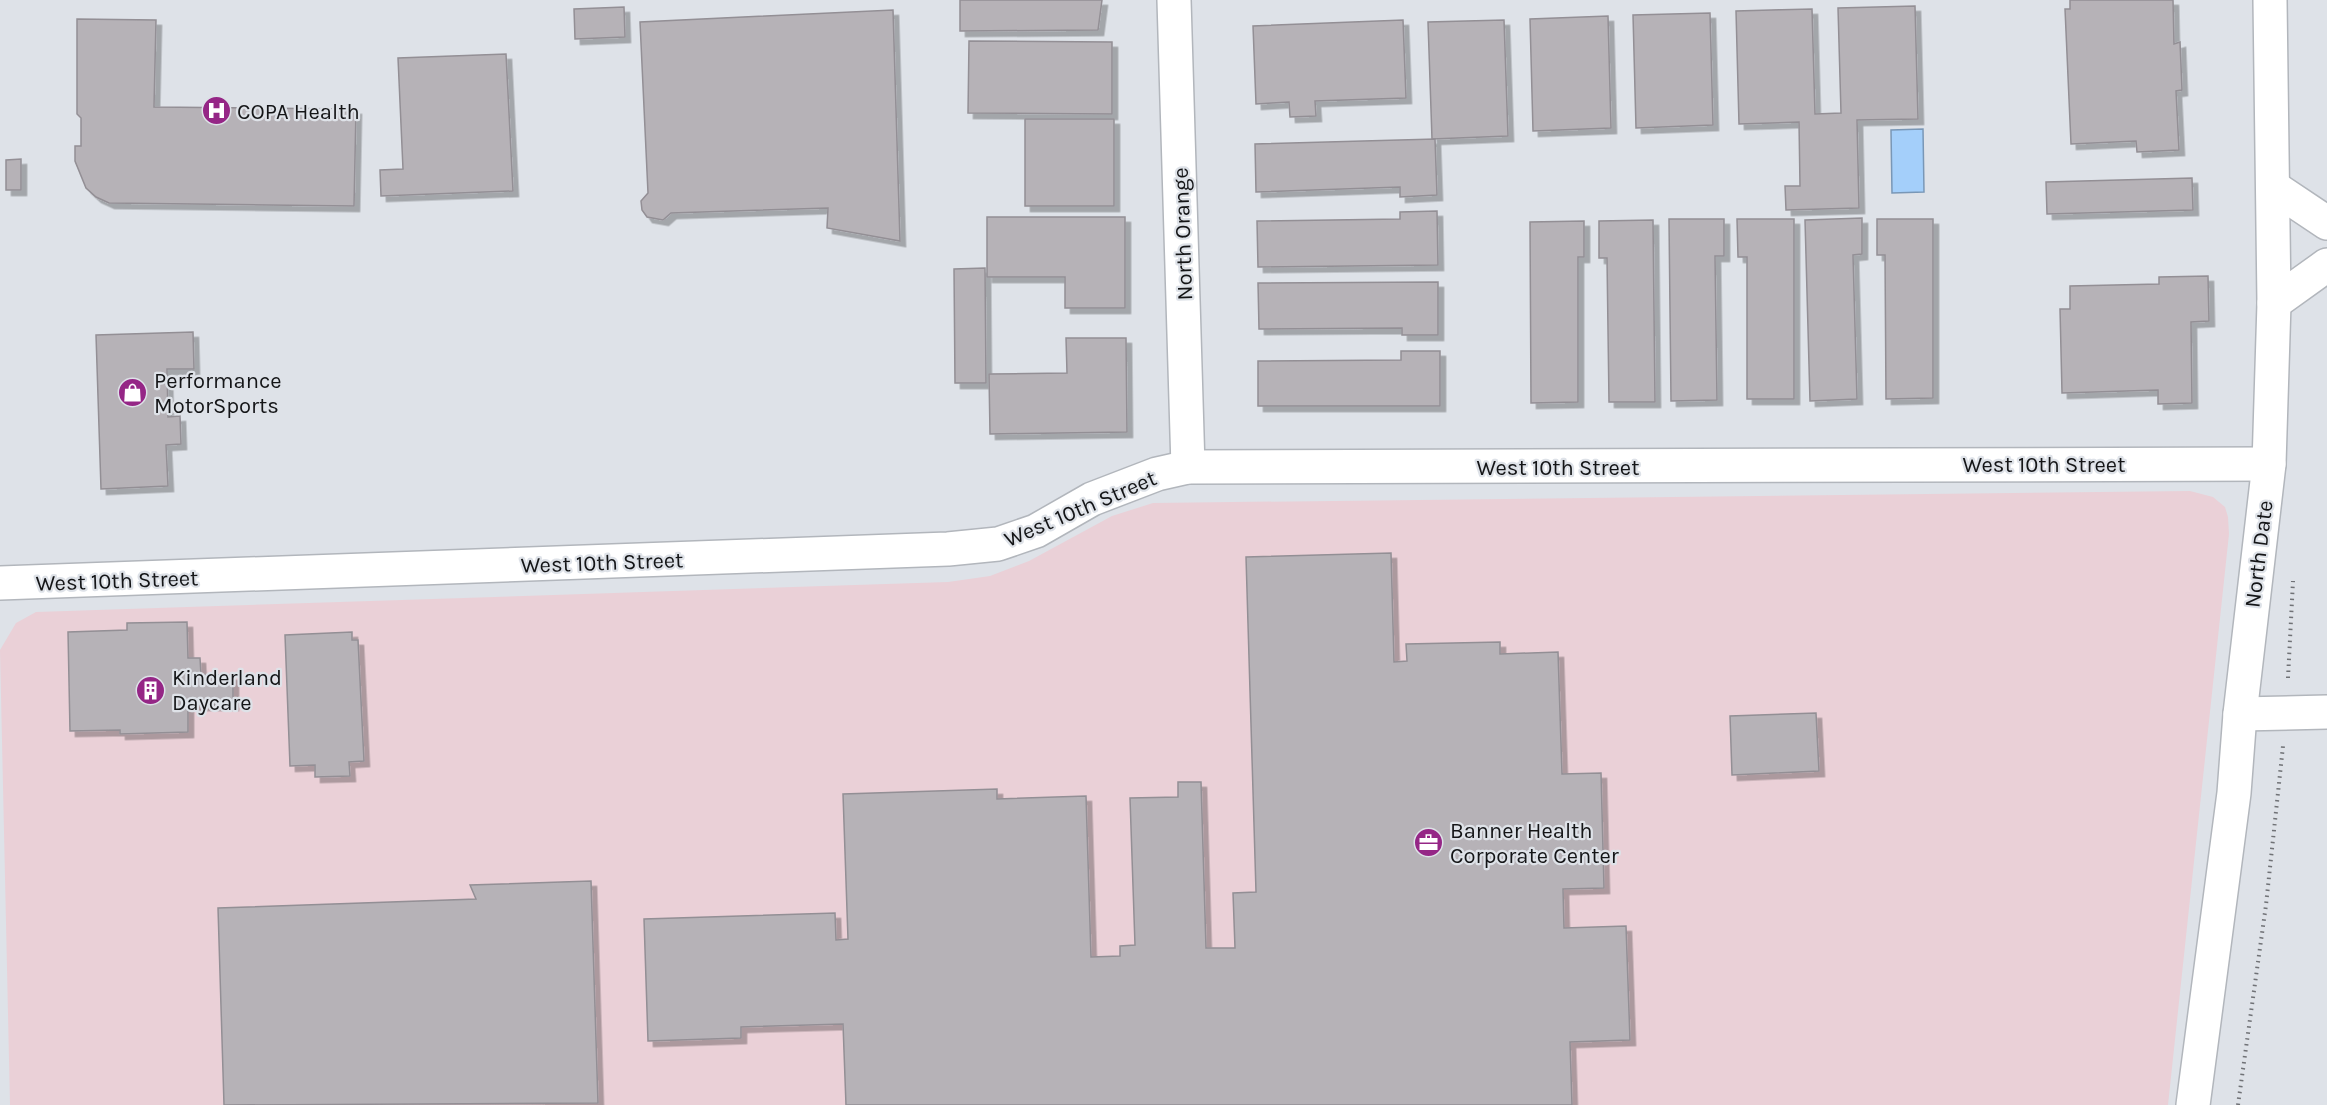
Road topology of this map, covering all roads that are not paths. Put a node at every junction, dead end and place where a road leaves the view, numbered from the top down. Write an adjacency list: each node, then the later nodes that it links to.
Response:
1 (1174, 0): 8 (street, North Orange)
2 (2270, 0): 3 (street, North Date)
3 (2273, 187): 4 (street); 6 (street, North Date)
4 (2327, 223)
5 (2327, 265): 6 (street)
6 (2274, 303): 7 (street, North Date)
7 (2269, 464): 8 (street, West 10th Street); 11 (street, North Date)
8 (1188, 467): 9 (street, West 10th Street)
9 (0, 583)
10 (2327, 712): 11 (street)
11 (2240, 714): 12 (street, North Date)
12 (2193, 1105)

